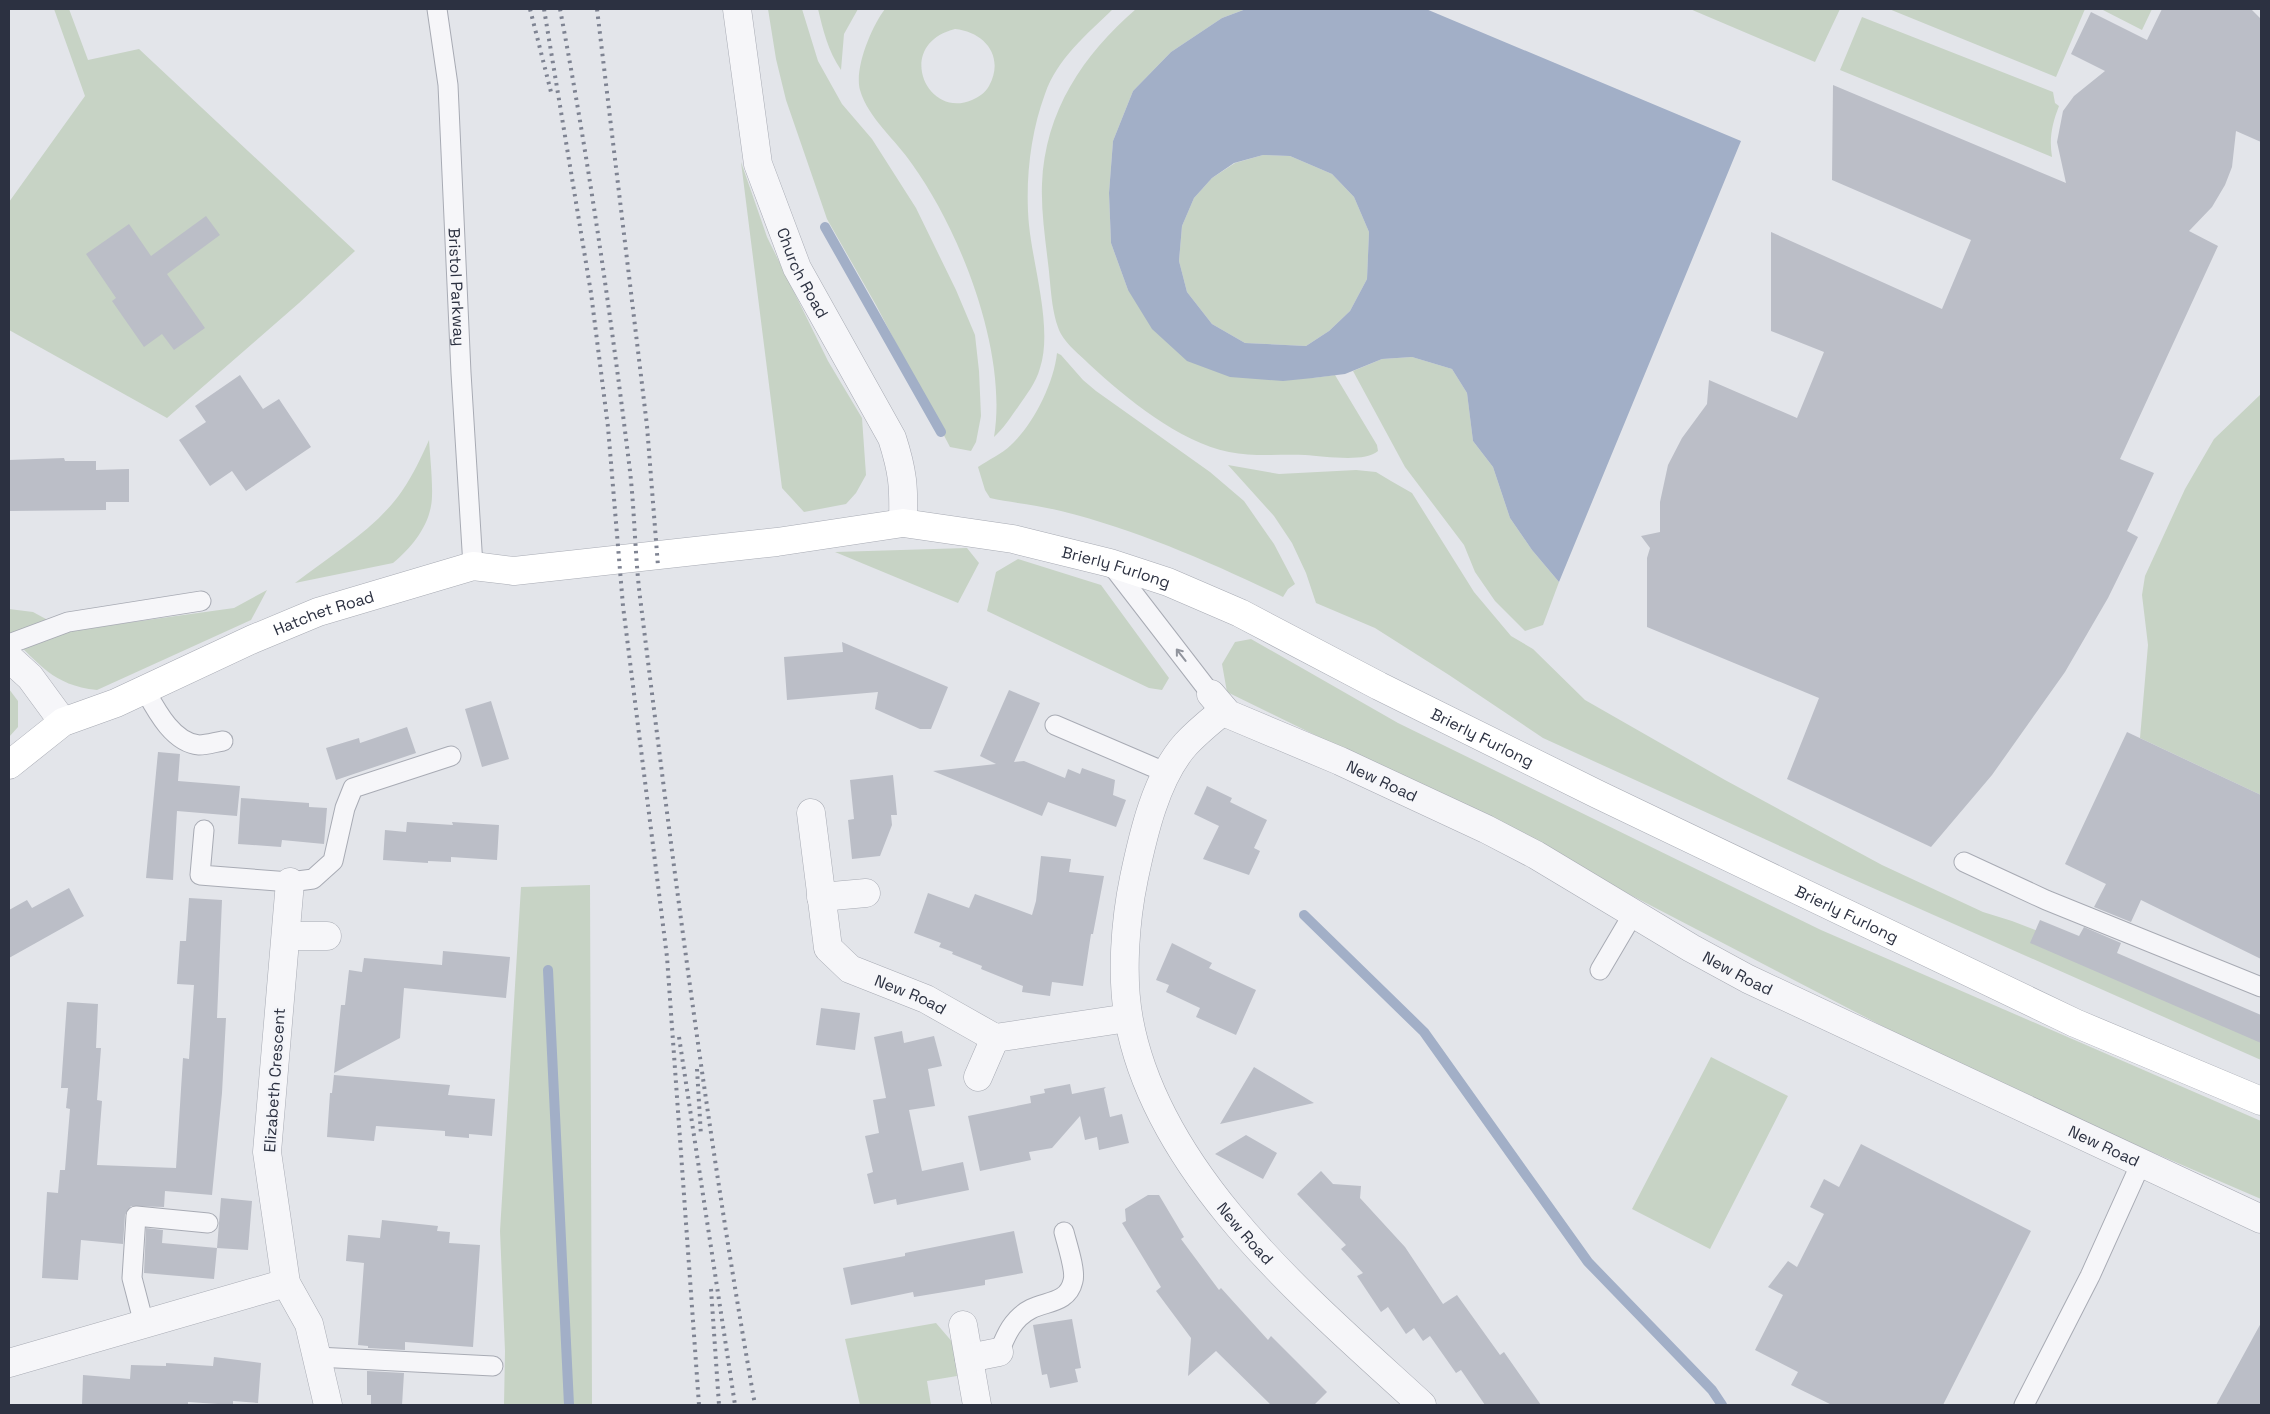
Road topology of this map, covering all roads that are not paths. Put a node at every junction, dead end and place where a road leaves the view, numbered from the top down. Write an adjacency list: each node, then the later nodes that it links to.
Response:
1 (437, 9): 6 (lane, Bristol Parkway)
2 (737, 9): 3 (street, Church Road)
3 (903, 523): 4 (street, Brierly Furlong); 5 (street, Brierly Furlong)
4 (668, 554): 6 (street, Hatchet Road)
5 (1110, 562): 11 (lane, New Road, one-way to 5); 32 (street, Brierly Furlong)
6 (473, 566): 10 (street, Hatchet Road)
7 (201, 601): 8 (lane)
8 (9, 644)
9 (9, 658): 12 (street)
10 (145, 690): 12 (street, Hatchet Road); 14 (lane)
11 (1218, 702): 17 (street, New Road); 24 (street, New Road)
12 (63, 722): 16 (street, Hatchet Road)
13 (1055, 725): 17 (lane)
14 (223, 741)
15 (451, 756): 21 (lane)
16 (9, 765)
17 (1167, 773): 29 (street, New Road)
18 (811, 813): 23 (street)
19 (204, 830): 21 (lane)
20 (1964, 862): 28 (lane)
21 (290, 882): 25 (street, Elizabeth Crescent)
22 (866, 893): 23 (street)
23 (821, 897): 30 (street, New Road)
24 (1633, 914): 27 (lane); 33 (street, New Road)
25 (286, 936): 26 (street); 37 (street, Elizabeth Crescent)
26 (327, 936)
27 (1600, 970)
28 (2261, 987)
29 (1128, 1018): 30 (street); 47 (street, New Road)
30 (995, 1038): 31 (street)
31 (978, 1077)
32 (2261, 1101)
33 (2141, 1163): 34 (street, New Road); 48 (lane)
34 (2261, 1219)
35 (208, 1223): 38 (lane)
36 (1064, 1232): 40 (lane)
37 (286, 1283): 38 (street); 41 (street, Elizabeth Crescent)
38 (144, 1324): 43 (street)
39 (963, 1325): 42 (street)
40 (998, 1352): 42 (street)
41 (317, 1357): 44 (lane); 45 (street, Elizabeth Crescent)
42 (969, 1358): 46 (street)
43 (9, 1363)
44 (493, 1366)
45 (328, 1405)
46 (977, 1405)
47 (1422, 1405)
48 (2024, 1405)

